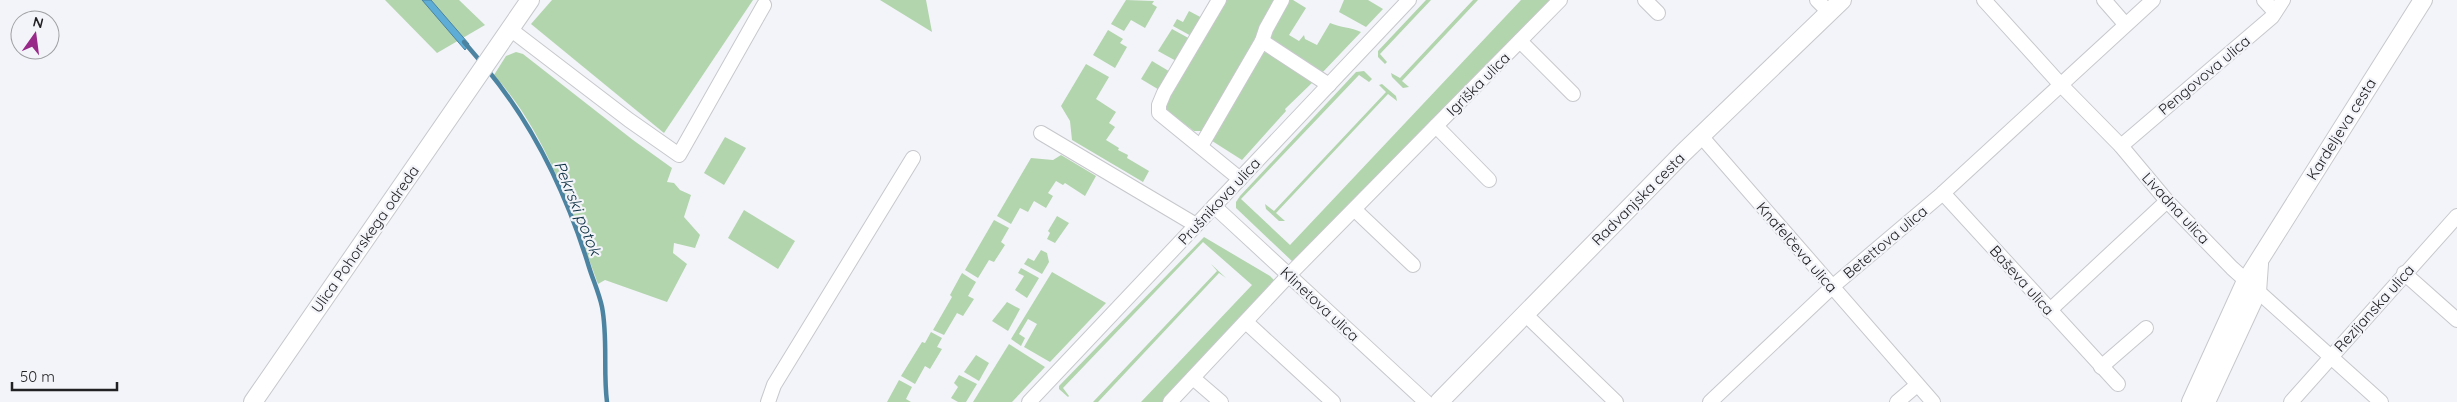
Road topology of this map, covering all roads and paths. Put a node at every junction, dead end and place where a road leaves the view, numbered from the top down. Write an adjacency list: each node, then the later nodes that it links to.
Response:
1 (530, 0): 18 (street)
2 (1219, 0): 27 (street)
3 (1282, 0): 19 (street)
4 (1409, 0): 21 (street, Prušnikova ulica)
5 (1560, 0): 20 (street, Igriška ulica)
6 (1645, 0): 16 (street)
7 (1816, 0): 14 (street)
8 (1984, 0): 22 (street, Livadna ulica)
9 (2104, 0): 17 (street)
10 (2153, 0): 17 (street, Betettova ulica)
11 (2264, 0): 15 (street)
12 (2423, 0): 41 (street, Kardeljeva cesta)
13 (764, 5): 18 (street)
14 (1836, 6): 26 (street, Radvanjska cesta)
15 (2279, 6): 28 (street, Pengovova ulica)
16 (1658, 13)
17 (2125, 24): 22 (street, Betettova ulica)
18 (510, 28): 54 (street, Ulica Pohorskega odreda)
19 (1262, 41): 21 (street); 27 (street)
20 (1520, 42): 23 (street, Igriška ulica); 24 (street, Igriška ulica)
21 (1329, 85): 30 (street, Prušnikova ulica)
22 (2061, 85): 28 (street, Livadna ulica); 32 (street, Betettova ulica)
23 (1573, 94)
24 (1436, 126): 31 (street, Igriška ulica); 35 (street, Igriška ulica)
25 (1040, 133): 37 (street)
26 (1701, 136): 42 (street, Knafelčeva ulica); 44 (street, Radvanjska cesta)
27 (1201, 146): 30 (street)
28 (2121, 146): 33 (street, Livadna ulica)
29 (913, 158): 55 (street)
30 (1240, 179): 34 (street, Prušnikova ulica)
31 (1489, 180)
32 (1944, 193): 42 (street, Betettova ulica); 43 (street, Baševa ulica)
33 (2167, 201): 41 (street, Livadna ulica); 43 (street)
34 (1214, 206): 37 (street, Prušnikova ulica); 40 (street, Klinetova ulica)
35 (1355, 210): 38 (street); 40 (street, Igriška ulica)
36 (2456, 217): 39 (street, Rezijanska ulica)
37 (1196, 225): 56 (street, Prušnikova ulica)
38 (1413, 266)
39 (2404, 273): 45 (street); 48 (street, Rezijanska ulica)
40 (1289, 275): 46 (street, Igriška ulica); 60 (street, Klinetova ulica)
41 (2251, 286): 48 (street, Livadna ulica); 65 (street, Kardeljeva cesta); 66 (street, Kardeljeva cesta)
42 (1832, 287): 52 (street, Knafelčeva ulica); 62 (street, Betettova ulica)
43 (2049, 311): 49 (street, Baševa ulica)
44 (1524, 314): 53 (street); 61 (street, Radvanjska cesta)
45 (2457, 320)
46 (1246, 322): 50 (street, Igriška ulica); 59 (street)
47 (2146, 328): 49 (street)
48 (2331, 357): 67 (street, Rezijanska ulica); 68 (street, Livadna ulica)
49 (2101, 367): 51 (street, Baševa ulica)
50 (1193, 378): 57 (street, Igriška ulica); 58 (street)
51 (2118, 384)
52 (1917, 385): 63 (street); 64 (street, Knafelčeva ulica)
53 (1606, 399)
54 (252, 402)
55 (768, 402)
56 (1029, 402)
57 (1170, 402)
58 (1221, 402)
59 (1333, 402)
60 (1426, 402)
61 (1439, 402)
62 (1710, 402)
63 (1897, 402)
64 (1933, 402)
65 (2191, 402)
66 (2206, 402)
67 (2291, 402)
68 (2381, 402)

